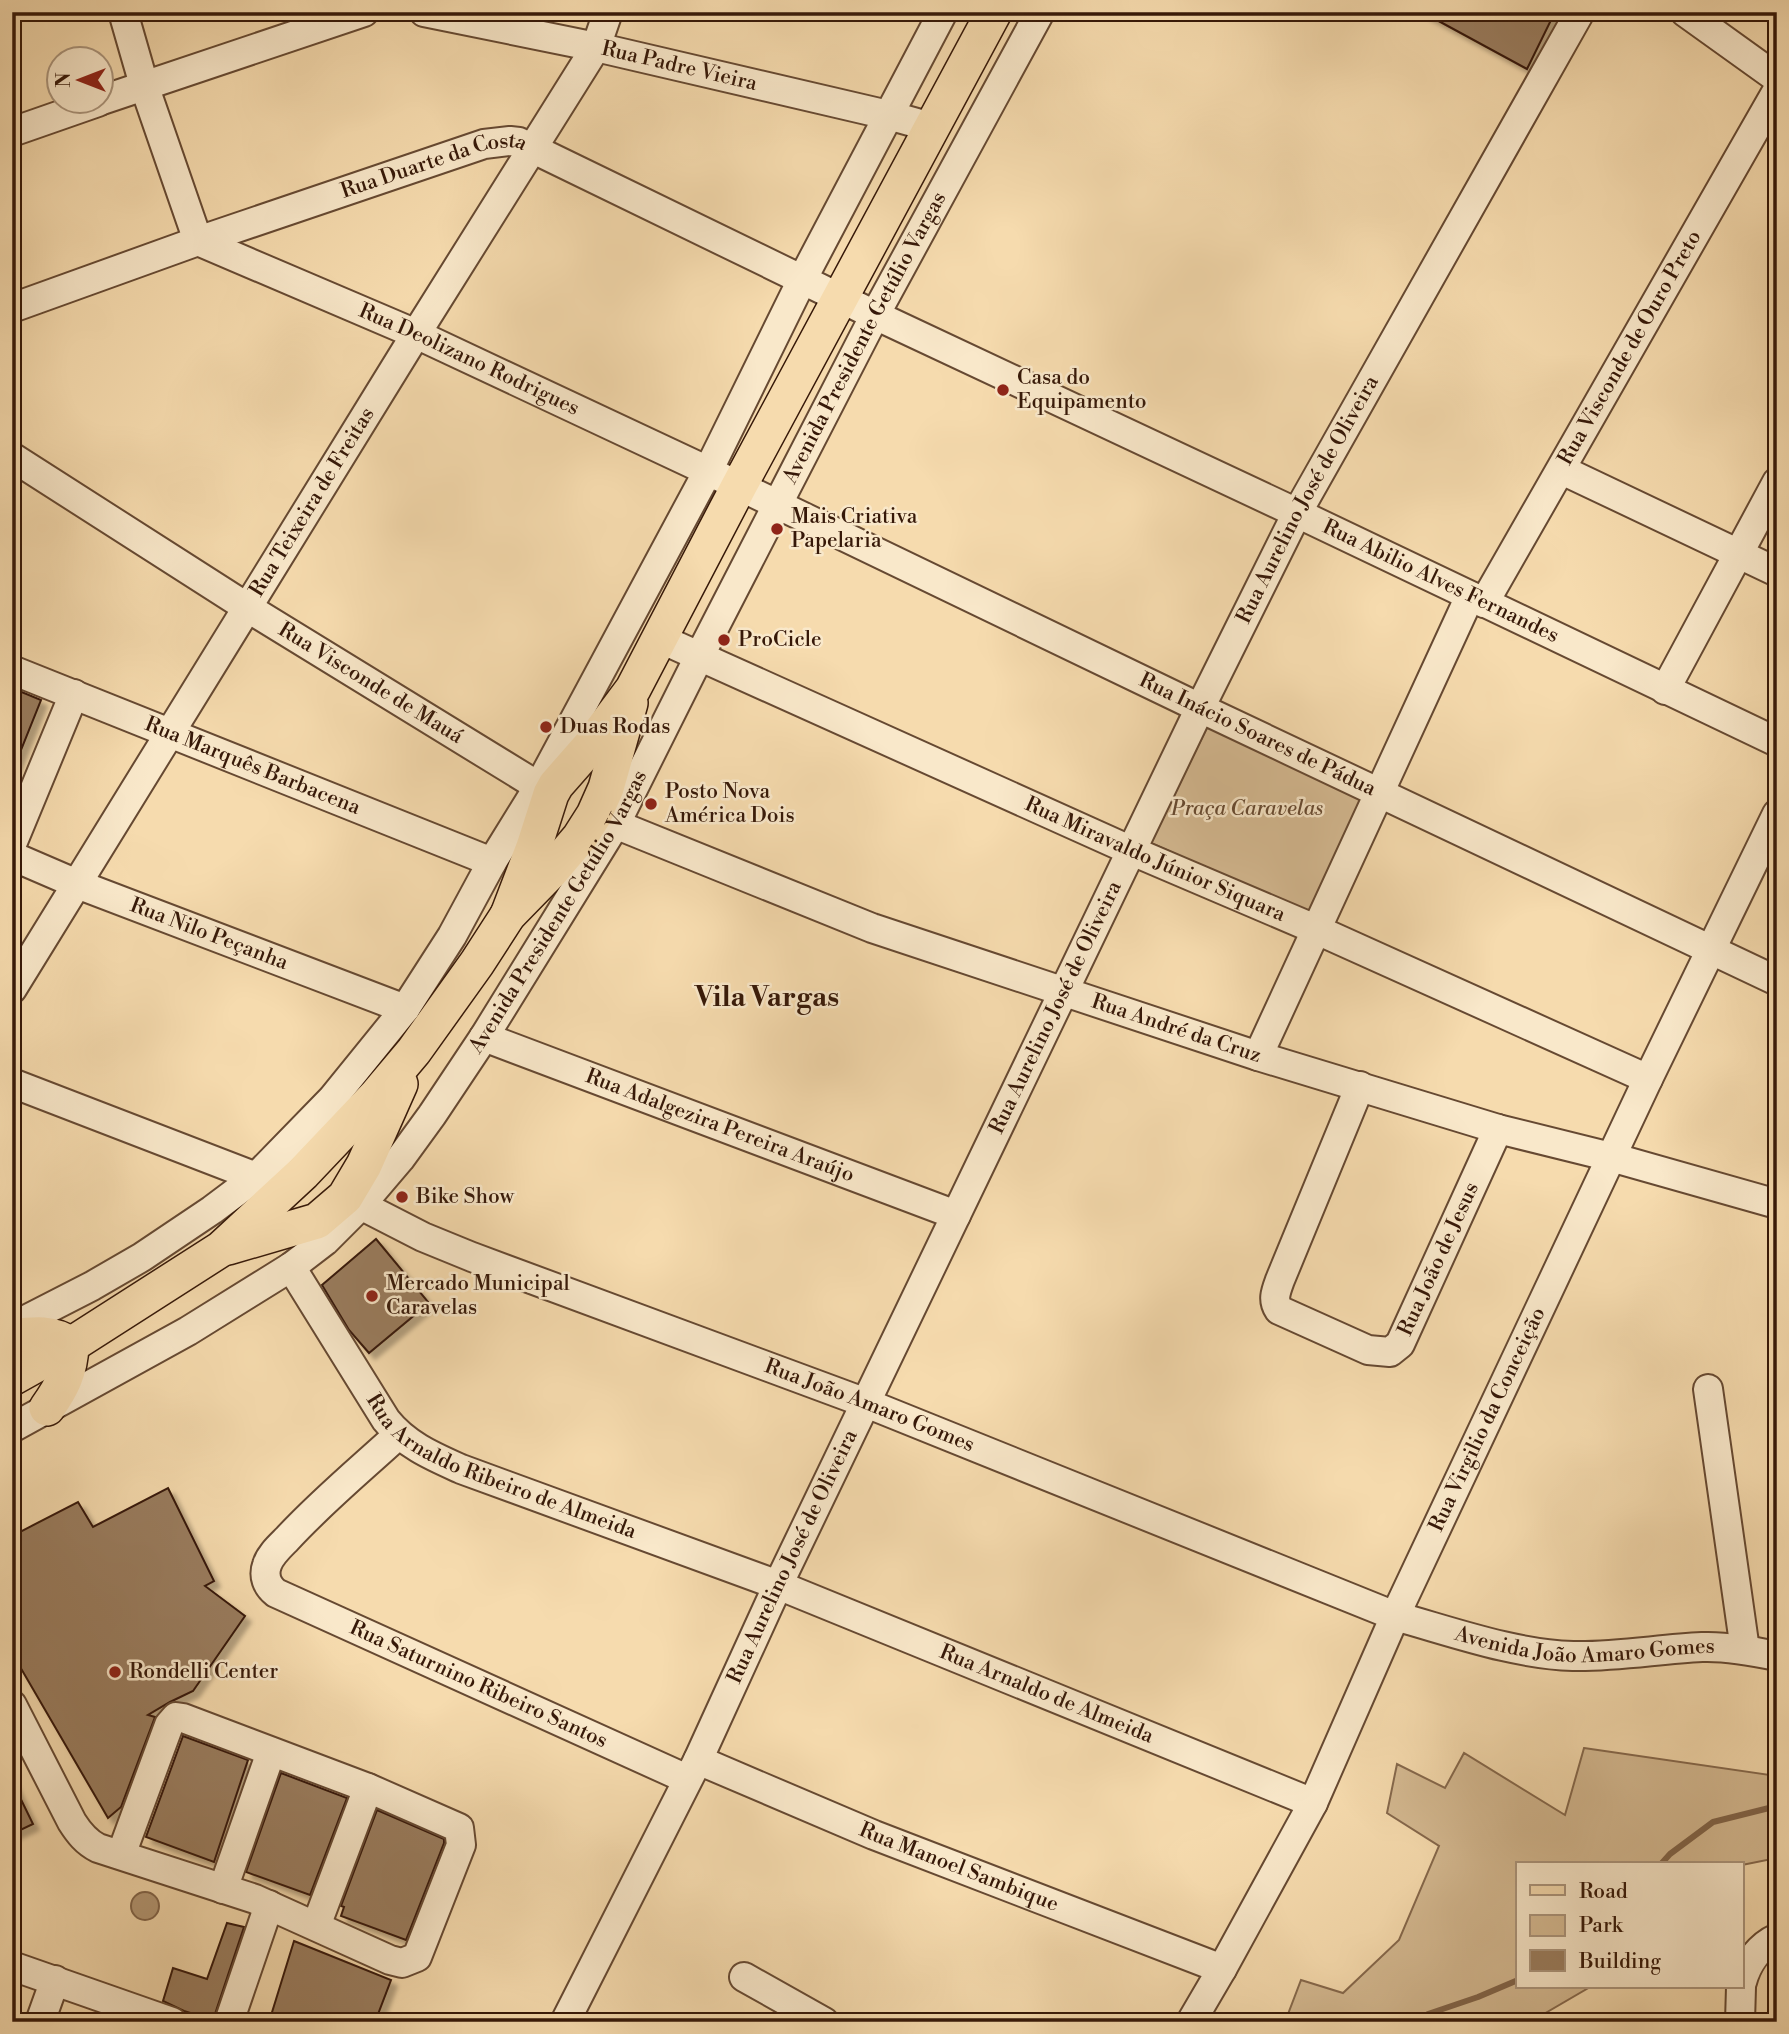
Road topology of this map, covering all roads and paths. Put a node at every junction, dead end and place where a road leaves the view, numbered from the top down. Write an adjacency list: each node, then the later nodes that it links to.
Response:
1 (122, 12): 12 (street)
2 (364, 12): 12 (street)
3 (425, 12): 10 (street, Rua Padre Vieira)
4 (608, 12): 10 (street, Rua Teixeira de Freitas)
5 (943, 12): 15 (street, Avenida Presidente Getúlio Vargas)
6 (993, 12): 17 (main road, Avenida Presidente Getúlio Vargas)
7 (1040, 12): 24 (street, Avenida Presidente Getúlio Vargas)
8 (1580, 12): 32 (street, Rua Aurelino José de Oliveira)
9 (1685, 12): 11 (street)
10 (596, 47): 15 (street, Rua Padre Vieira); 19 (street, Rua Teixeira de Freitas)
11 (1777, 78)
12 (144, 85): 14 (street); 20 (street)
13 (1777, 91): 27 (street, Rua Visconde de Ouro Preto)
14 (116, 95)
15 (888, 115): 17 (street, Rua Padre Vieira); 21 (street, Avenida Presidente Getúlio Vargas)
16 (57, 116): 18 (street)
17 (931, 127): 22 (main road, Avenida Presidente Getúlio Vargas)
18 (12, 132)
19 (533, 148): 20 (street, Rua Duarte da Costa); 21 (street, Rua Duarte da Costa); 25 (street, Rua Teixeira de Freitas)
20 (198, 241): 23 (street, Rua Duarte da Costa); 25 (street, Rua Deolizano Rodrigues)
21 (802, 280): 22 (street, Rua Duarte da Costa); 28 (street, Avenida Presidente Getúlio Vargas)
22 (841, 299): 24 (street, Rua Abilio Alves Fernandes); 30 (main road, Avenida Presidente Getúlio Vargas)
23 (12, 308)
24 (875, 315): 31 (street, Avenida Presidente Getúlio Vargas); 32 (street, Rua Abilio Alves Fernandes)
25 (416, 334): 28 (street, Rua Deolizano Rodrigues); 36 (street, Rua Teixeira de Freitas)
26 (12, 457): 36 (street, Rua Visconde de Mauá)
27 (1562, 470): 33 (street); 35 (street, Rua Visconde de Ouro Preto)
28 (708, 471): 30 (street, Rua Deolizano Rodrigues); 47 (street, Avenida Presidente Getúlio Vargas)
29 (1777, 482): 33 (street)
30 (739, 486): 31 (street, Rua Inácio Soares de Pádua); 37 (main road, Avenida Presidente Getúlio Vargas)
31 (777, 505): 38 (street, Avenida Presidente Getúlio Vargas); 43 (street, Rua Inácio Soares de Pádua)
32 (1297, 513): 35 (street, Rua Abilio Alves Fernandes); 43 (street, Rua Aurelino José de Oliveira)
33 (1739, 554): 34 (street); 41 (street)
34 (1777, 572)
35 (1477, 599): 41 (street, Rua Abilio Alves Fernandes); 46 (street, Rua Visconde de Ouro Preto)
36 (248, 608): 44 (street, Rua Teixeira de Freitas); 47 (street, Rua Visconde de Mauá)
37 (661, 639): 38 (street, Rua Miravaldo Júnior Siquara); 40 (main road, Avenida Presidente Getúlio Vargas)
38 (699, 657): 48 (street, Avenida Presidente Getúlio Vargas); 52 (street, Rua Miravaldo Júnior Siquara)
39 (12, 670): 42 (street, Rua Marquês Barbacena)
40 (633, 689): 47 (main road, Avenida Presidente Getúlio Vargas); 48 (main road, Avenida Presidente Getúlio Vargas)
41 (1665, 690): 45 (street, Rua Abilio Alves Fernandes)
42 (74, 694): 44 (street, Rua Marquês Barbacena); 51 (street)
43 (1200, 708): 46 (street, Rua Inácio Soares de Pádua); 52 (street, Rua Aurelino José de Oliveira)
44 (170, 732): 54 (street, Rua Marquês Barbacena); 55 (street, Rua Teixeira de Freitas)
45 (1777, 742)
46 (1379, 791): 57 (street, Rua Visconde de Ouro Preto); 58 (street, Rua Inácio Soares de Pádua)
47 (550, 793): 48 (main road); 50 (main road); 54 (street, Avenida Presidente Getúlio Vargas); 56 (main road, Avenida Presidente Getúlio Vargas)
48 (605, 809): 50 (main road, Avenida Presidente Getúlio Vargas); 61 (street, Rua André da Cruz); 63 (street, Avenida Presidente Getúlio Vargas)
49 (1777, 814): 58 (street, Rua Virgilio da Conceição)
50 (575, 843): 56 (main road, Avenida Presidente Getúlio Vargas)
51 (12, 844)
52 (1132, 851): 57 (street, Rua Miravaldo Júnior Siquara); 61 (street, Rua Aurelino José de Oliveira)
53 (12, 856): 55 (street, Rua Nilo Peçanha)
54 (492, 862): 62 (street, Avenida Presidente Getúlio Vargas)
55 (77, 884): 60 (street, Rua Teixeira de Freitas); 62 (street, Rua Nilo Peçanha)
56 (508, 915): 64 (main road, Avenida Presidente Getúlio Vargas)
57 (1315, 929): 65 (street, Rua Visconde de Ouro Preto); 66 (street, Rua Miravaldo Júnior Siquara)
58 (1710, 949): 59 (street, Rua Inácio Soares de Pádua); 66 (street, Rua Virgilio da Conceição)
59 (1777, 981)
60 (12, 989)
61 (1064, 991): 65 (street, Rua André da Cruz); 76 (street, Rua Aurelino José de Oliveira)
62 (405, 1009): 73 (street, Avenida Presidente Getúlio Vargas)
63 (484, 1037): 74 (street, Avenida Presidente Getúlio Vargas); 76 (street, Rua Adalgezira Pereira Araújo)
64 (414, 1051): 70 (main road, Avenida Presidente Getúlio Vargas); 72 (main road, Avenida Presidente Getúlio Vargas)
65 (1258, 1056): 68 (street, Rua André da Cruz)
66 (1648, 1079): 71 (street, Rua Virgilio da Conceição)
67 (12, 1083): 73 (street)
68 (1360, 1086): 69 (street, Rua André da Cruz); 69 (street, Rua João de Jesus)
69 (1498, 1129): 71 (street, Rua André da Cruz)
70 (335, 1141): 72 (main road); 73 (main road, Avenida Presidente Getúlio Vargas)
71 (1611, 1157): 75 (street, Rua André da Cruz); 90 (street, Rua Virgilio da Conceição)
72 (364, 1165): 74 (main road, Avenida Presidente Getúlio Vargas)
73 (270, 1184): 77 (main road); 78 (main road, Avenida Presidente Getúlio Vargas); 80 (street, Avenida Presidente Getúlio Vargas)
74 (352, 1202): 77 (main road, Avenida Presidente Getúlio Vargas); 79 (street, Avenida Presidente Getúlio Vargas); 85 (street, Rua João Amaro Gomes)
75 (1777, 1204)
76 (957, 1215): 85 (street, Rua Aurelino José de Oliveira)
77 (317, 1221): 78 (main road, Avenida Presidente Getúlio Vargas)
78 (221, 1249): 82 (main road, Avenida Presidente Getúlio Vargas)
79 (291, 1267): 86 (street, Avenida Presidente Getúlio Vargas); 88 (street, Rua Arnaldo Ribeiro de Almeida)
80 (12, 1327)
81 (12, 1337): 82 (main road)
82 (71, 1346): 83 (main road, Avenida Presidente Getúlio Vargas); 86 (main road)
83 (12, 1378)
84 (1708, 1389): 91 (street)
85 (866, 1403): 89 (street, Rua Aurelino José de Oliveira); 90 (street, Rua João Amaro Gomes)
86 (47, 1408): 87 (street, Avenida Presidente Getúlio Vargas)
87 (12, 1428)
88 (398, 1435): 89 (street, Rua Arnaldo Ribeiro de Almeida); 95 (street, Rua Saturnino Ribeiro Santos)
89 (778, 1585): 95 (street, Rua Aurelino José de Oliveira); 97 (street, Rua Arnaldo de Almeida)
90 (1395, 1616): 91 (street, Avenida João Amaro Gomes); 97 (street, Rua Virgilio da Conceição)
91 (1745, 1650): 92 (street, Avenida João Amaro Gomes)
92 (1777, 1656)
93 (12, 1705): 98 (street)
94 (271, 1752): 96 (street); 98 (street); 99 (street)
95 (692, 1770): 104 (street, Rua Manoel Sambique); 112 (street, Rua Aurelino José de Oliveira)
96 (368, 1788): 101 (street); 101 (street)
97 (1313, 1803): 104 (street, Rua Virgilio da Conceição)
98 (121, 1855): 99 (street)
99 (223, 1889): 100 (street)
100 (269, 1905): 101 (street); 111 (street)
101 (316, 1926)
102 (1777, 1938): 105 (street)
103 (12, 1966): 107 (street)
104 (1222, 1969): 114 (street, Rua Virgilio da Conceição)
105 (1744, 1973)
106 (744, 1977): 113 (street)
107 (55, 1980): 109 (street); 110 (street)
108 (1741, 1988): 115 (street)
109 (40, 2022)
110 (173, 2022)
111 (229, 2022)
112 (565, 2022)
113 (824, 2022)
114 (1191, 2022)
115 (1740, 2022)

